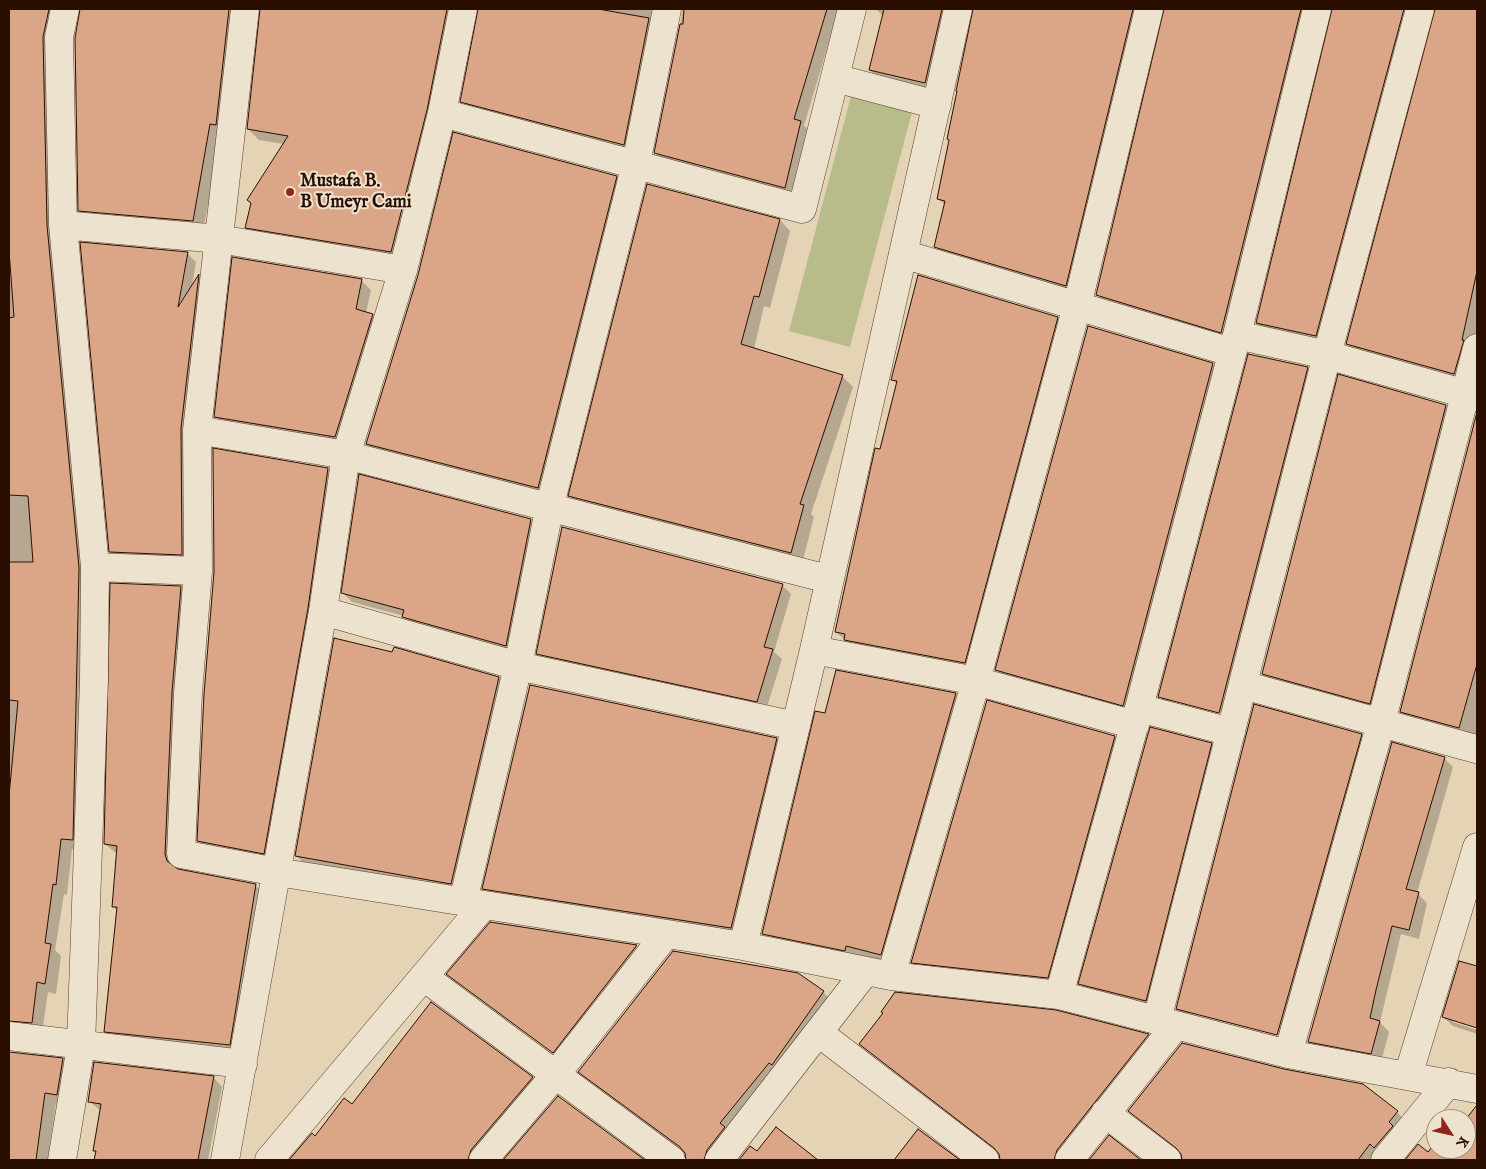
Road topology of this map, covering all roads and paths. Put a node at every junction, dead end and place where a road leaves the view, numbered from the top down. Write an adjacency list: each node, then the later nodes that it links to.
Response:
1 (65, 9): 14 (street)
2 (245, 9): 15 (street)
3 (463, 9): 12 (street)
4 (667, 9): 13 (street)
5 (852, 9): 10 (street)
6 (958, 9): 11 (street)
7 (1149, 9): 18 (street)
8 (1317, 9): 19 (street)
9 (1420, 9): 21 (street)
10 (835, 78): 11 (street); 13 (street)
11 (937, 105): 16 (street)
12 (442, 113): 13 (street); 17 (street)
13 (636, 164): 25 (street)
14 (62, 225): 15 (street); 26 (street)
15 (219, 239): 17 (street); 23 (street)
16 (904, 254): 18 (street); 28 (street)
17 (403, 270): 24 (street)
18 (1077, 306): 19 (street); 32 (street)
19 (1234, 343): 21 (street); 34 (street)
20 (1477, 348): 22 (street)
21 (1327, 355): 22 (street); 33 (street)
22 (1471, 395): 35 (street)
23 (197, 430): 24 (street); 27 (street)
24 (346, 454): 25 (street); 29 (street)
25 (550, 506): 28 (street); 31 (street)
26 (95, 567): 27 (street); 50 (street)
27 (198, 571): 40 (street)
28 (828, 579): 30 (street)
29 (323, 611): 31 (street); 40 (street)
30 (814, 650): 32 (street); 36 (street)
31 (518, 666): 36 (street); 41 (street)
32 (976, 681): 34 (street); 44 (street)
33 (1244, 685): 35 (street); 37 (street)
34 (1137, 717): 37 (street); 46 (street)
35 (1381, 723): 38 (street); 51 (street)
36 (796, 726): 43 (street)
37 (1231, 732): 47 (street)
38 (1477, 747)
39 (1477, 847): 54 (street)
40 (277, 872): 41 (street); 52 (street)
41 (474, 904): 42 (street); 45 (street)
42 (666, 934): 43 (street); 53 (street)
43 (743, 946): 44 (street)
44 (878, 973): 46 (street); 48 (street)
45 (424, 977): 53 (street); 60 (street)
46 (1059, 995): 47 (street)
47 (1166, 1022): 51 (street); 57 (street)
48 (819, 1033): 63 (street); 64 (street)
49 (9, 1036): 50 (street)
50 (81, 1046): 52 (street); 58 (street)
51 (1288, 1054): 54 (street)
52 (243, 1064): 59 (street)
53 (556, 1074): 61 (street); 62 (street)
54 (1408, 1076): 55 (street)
55 (1449, 1082): 56 (street); 67 (street)
56 (1477, 1089)
57 (1105, 1113): 65 (street); 66 (street)
58 (62, 1160)
59 (225, 1160)
60 (268, 1160)
61 (483, 1160)
62 (671, 1160)
63 (719, 1160)
64 (985, 1160)
65 (1069, 1160)
66 (1168, 1160)
67 (1385, 1160)

